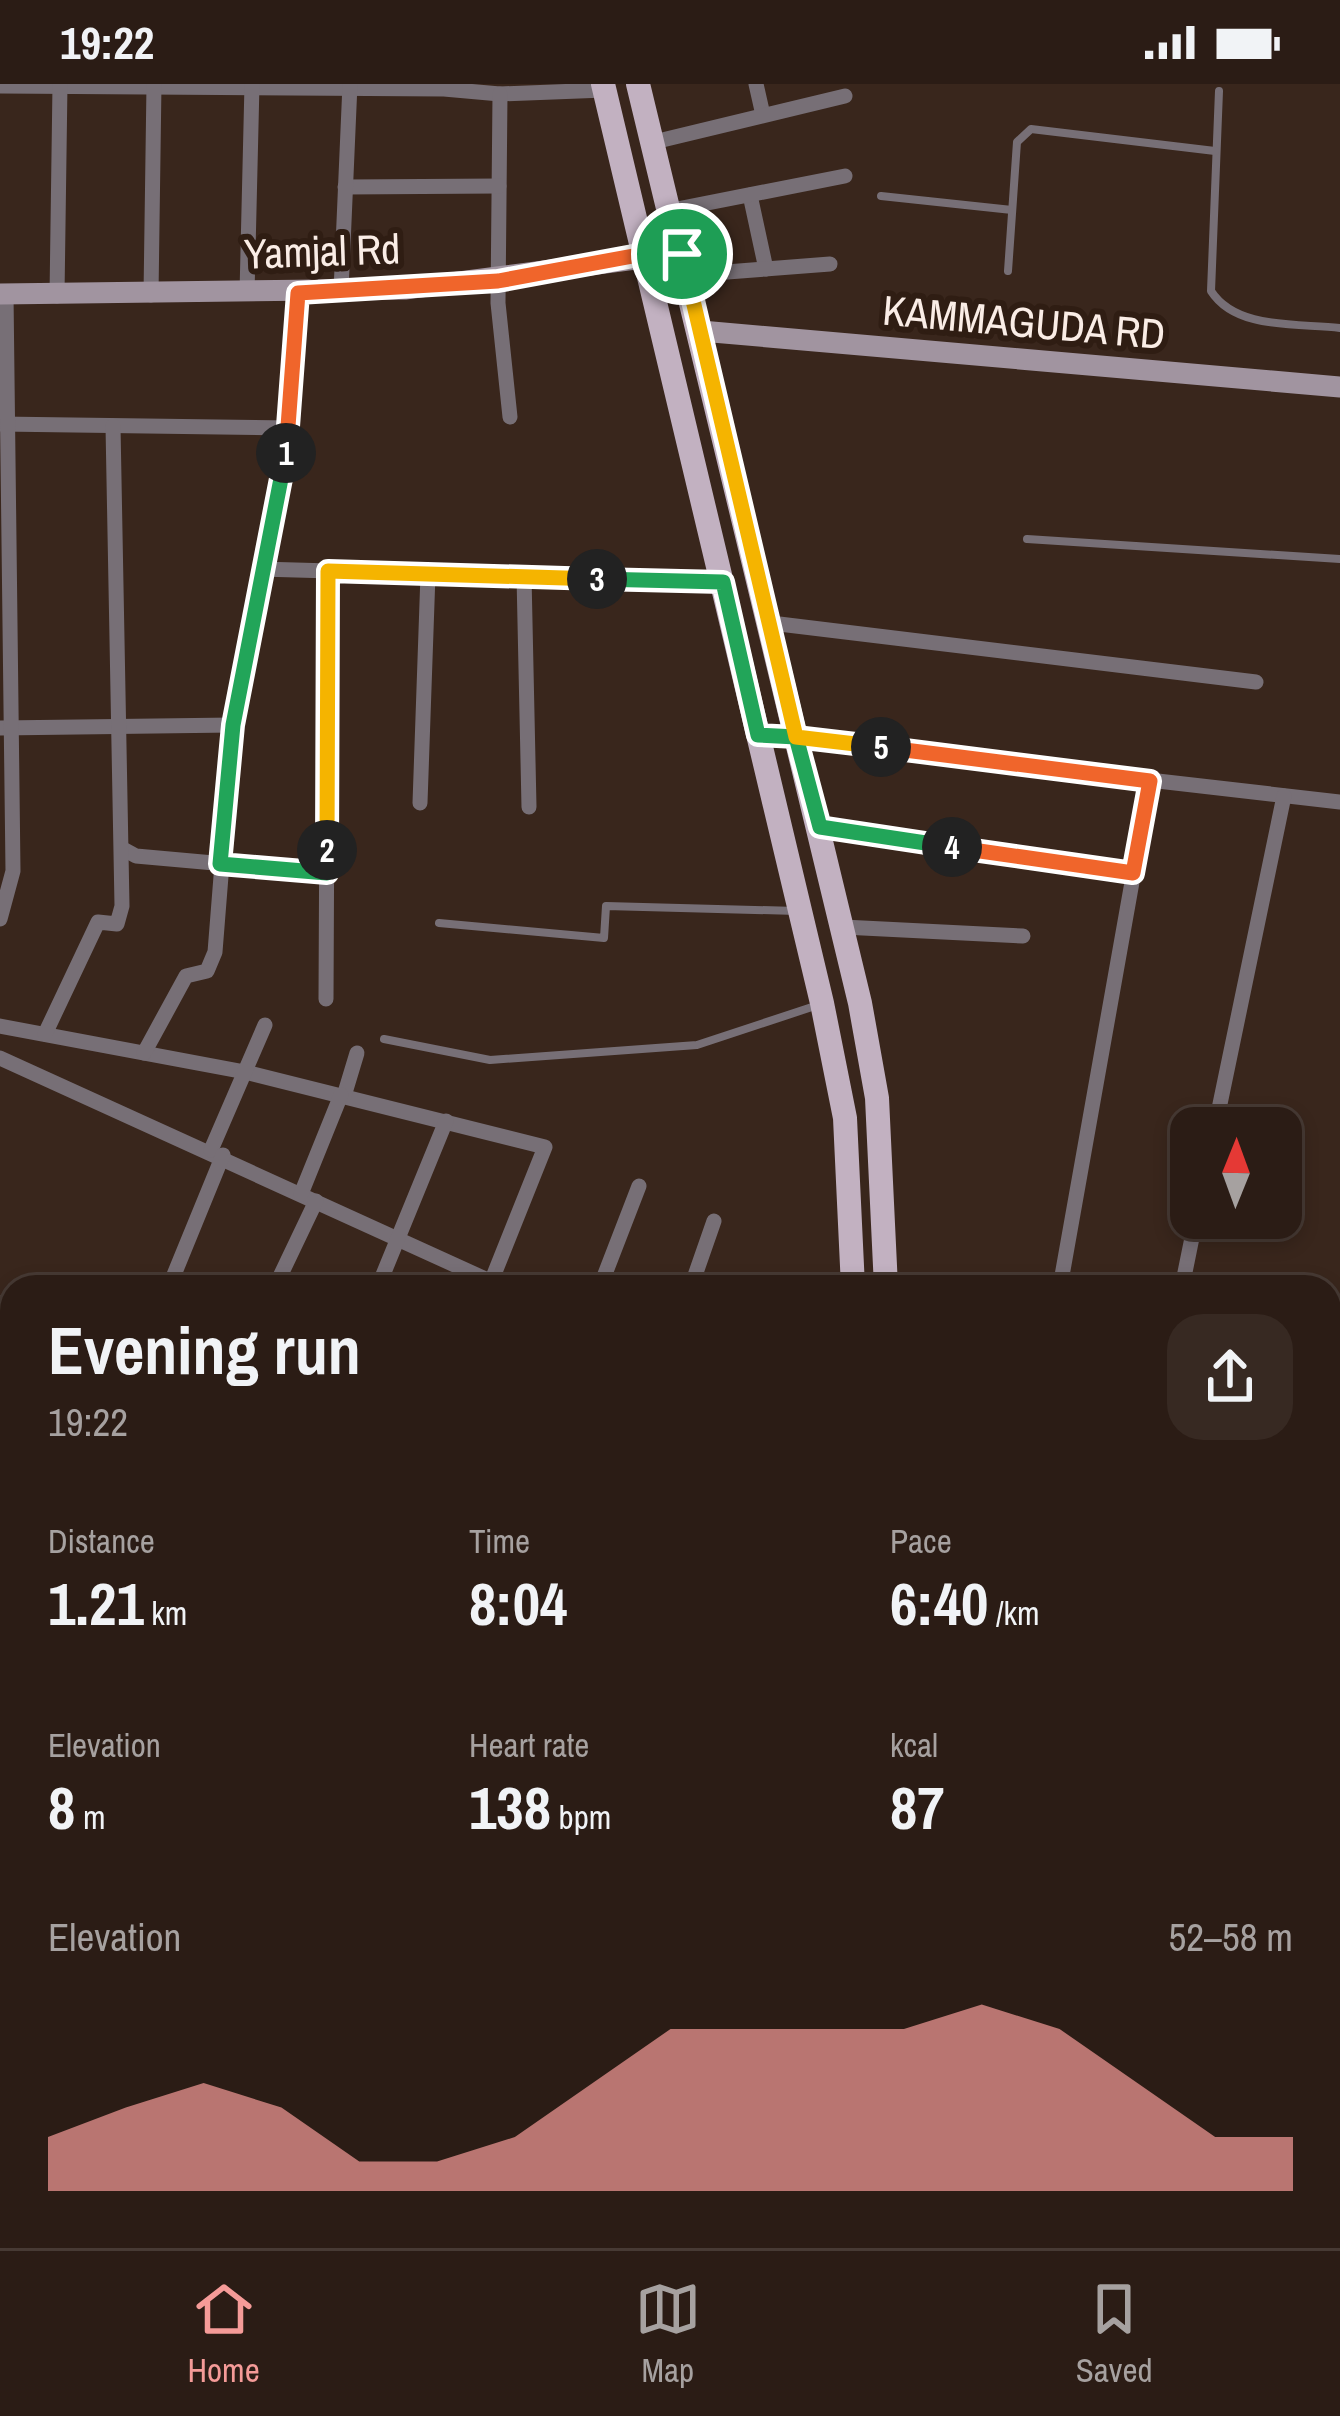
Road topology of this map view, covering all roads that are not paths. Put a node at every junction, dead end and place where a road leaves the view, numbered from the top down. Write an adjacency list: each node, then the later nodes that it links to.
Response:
1 (638, 84): 14 (main road)
2 (756, 84): 13 (street)
3 (60, 85): 4 (street); 5 (street); 34 (street)
4 (0, 86)
5 (154, 86): 6 (street); 33 (street)
6 (252, 86): 7 (street); 30 (street)
7 (350, 86): 8 (street); 18 (street)
8 (444, 87): 11 (street)
9 (604, 87): 11 (street); 23 (main road)
10 (1219, 91): 15 (lane)
11 (500, 94): 17 (street)
12 (845, 96): 13 (street)
13 (764, 115): 14 (street)
14 (654, 142): 21 (main road)
15 (1215, 151): 22 (lane); 35 (lane)
16 (844, 176): 19 (street)
17 (499, 186): 18 (street); 28 (street)
18 (345, 188): 29 (street)
19 (750, 195): 21 (street); 26 (street)
20 (880, 196): 22 (lane)
21 (672, 210): 24 (main road)
22 (1012, 210): 27 (lane)
23 (644, 254): 24 (main road, Yamjal Rd); 28 (main road, Yamjal Rd); 48 (main road)
24 (685, 264): 26 (street); 36 (main road)
25 (830, 264): 26 (street)
26 (766, 269)
27 (1008, 271)
28 (498, 281): 29 (main road, Yamjal Rd); 38 (street)
29 (340, 291): 31 (main road, Yamjal Rd)
30 (247, 293): 31 (main road, Yamjal Rd); 33 (main road, Yamjal Rd)
31 (298, 293): 41 (street)
32 (3, 294): 34 (main road, Yamjal Rd); 39 (street)
33 (152, 295): 34 (main road, Yamjal Rd)
34 (57, 296)
35 (1340, 328)
36 (701, 331): 37 (main road, KAMMAGUDA RD); 49 (main road)
37 (1340, 387)
38 (510, 417)
39 (3, 424): 40 (street); 53 (street)
40 (113, 426): 41 (street); 52 (street)
41 (292, 428): 44 (street)
42 (1027, 539): 43 (lane)
43 (1340, 560)
44 (260, 569): 45 (street); 51 (street)
45 (328, 571): 46 (street); 64 (street)
46 (428, 574): 47 (street); 59 (street)
47 (524, 576): 48 (street); 60 (street)
48 (723, 582): 54 (main road)
49 (771, 623): 50 (street); 55 (main road)
50 (1256, 682)
51 (233, 725): 52 (street); 63 (street)
52 (121, 726): 53 (street); 62 (street)
53 (7, 728): 67 (street)
54 (758, 735): 55 (street); 66 (main road)
55 (796, 737): 56 (street); 61 (main road)
56 (1150, 781): 57 (street); 65 (street)
57 (1284, 796): 58 (street); 82 (street)
58 (1340, 802)
59 (419, 803)
60 (529, 807)
61 (820, 827): 65 (street); 69 (main road)
62 (125, 850): 63 (street); 75 (street)
63 (220, 864): 64 (street); 77 (street)
64 (327, 873): 71 (street)
65 (1133, 873): 99 (street)
66 (800, 911): 68 (lane); 72 (main road)
67 (0, 919)
68 (439, 923)
69 (843, 927): 70 (street); 98 (main road)
70 (1023, 936)
71 (326, 999)
72 (822, 1004): 76 (lane); 97 (main road)
73 (265, 1025): 80 (street)
74 (0, 1026): 75 (street)
75 (45, 1034): 77 (street)
76 (384, 1040)
77 (144, 1053): 80 (street)
78 (357, 1053): 81 (street)
79 (0, 1058): 84 (street)
80 (245, 1072): 81 (street); 84 (street)
81 (342, 1096): 83 (street); 86 (street)
82 (1219, 1107)
83 (446, 1121): 88 (street); 94 (street)
84 (217, 1153): 86 (street); 90 (street)
85 (638, 1186): 95 (street)
86 (309, 1198): 88 (street); 91 (street)
87 (714, 1221): 96 (street)
88 (396, 1238): 92 (street); 93 (street)
89 (1192, 1239): 100 (street)
90 (173, 1275)
91 (280, 1275)
92 (382, 1275)
93 (473, 1275)
94 (498, 1275)
95 (605, 1275)
96 (695, 1275)
97 (852, 1275)
98 (886, 1275)
99 (1062, 1275)
100 (1184, 1275)

